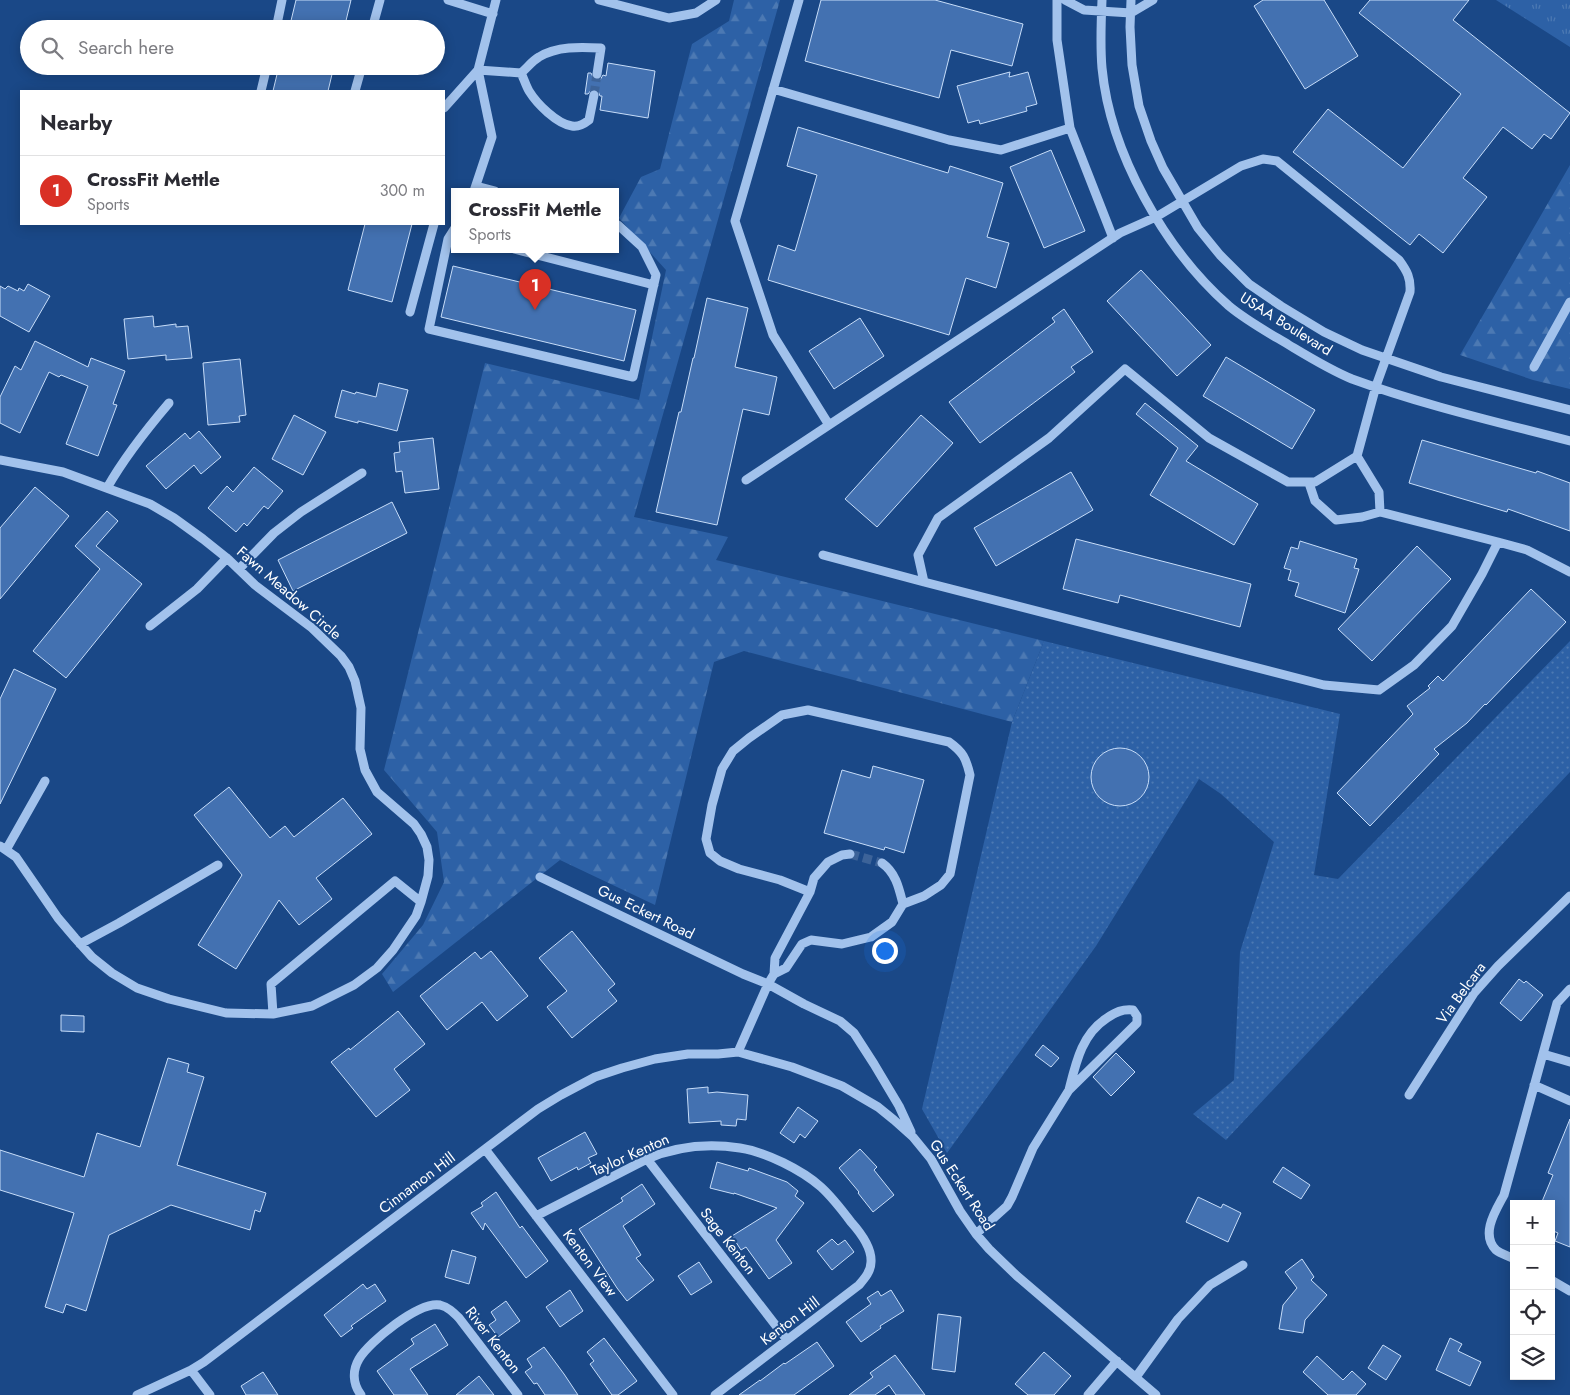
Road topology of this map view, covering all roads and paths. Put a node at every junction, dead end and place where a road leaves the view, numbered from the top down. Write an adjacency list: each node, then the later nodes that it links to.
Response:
1 (282, 0): 16 (street)
2 (380, 0): 17 (street)
3 (448, 0): 15 (street)
4 (496, 0): 15 (street)
5 (599, 0): 6 (street)
6 (716, 0)
7 (799, 0): 23 (street)
8 (1057, 0): 28 (street)
9 (1065, 0): 13 (street)
10 (1102, 0): 13 (street, USAA Boulevard)
11 (1131, 0): 14 (street, USAA Boulevard)
12 (1153, 0): 14 (street)
13 (1101, 10): 14 (street); 31 (street, USAA Boulevard)
14 (1131, 13): 30 (street, USAA Boulevard)
15 (493, 14): 18 (street)
16 (278, 20)
17 (374, 20)
18 (478, 70): 19 (street); 27 (street); 29 (street)
19 (521, 73): 20 (street); 26 (street)
20 (597, 74)
21 (265, 75): 24 (street)
22 (359, 75): 25 (street)
23 (773, 88): 28 (street); 45 (street)
24 (261, 90)
25 (355, 90)
26 (594, 95)
27 (445, 107)
28 (1070, 128): 35 (street)
29 (475, 188)
30 (1182, 202): 31 (street); 40 (street, USAA Boulevard); 40 (street)
31 (1156, 217): 35 (street); 42 (street, USAA Boulevard)
32 (434, 225): 39 (street)
33 (619, 226): 37 (street)
34 (451, 236): 37 (street)
35 (1113, 238): 45 (street)
36 (530, 253): 37 (street)
37 (654, 285)
38 (1570, 302): 41 (street)
39 (410, 312)
40 (1386, 358): 42 (street); 44 (street, USAA Boulevard)
41 (1534, 367)
42 (1376, 386): 46 (street, USAA Boulevard); 47 (street)
43 (169, 403): 52 (street)
44 (1570, 410)
45 (829, 425): 50 (street)
46 (1570, 441)
47 (1357, 456): 51 (street); 53 (street)
48 (0, 460): 52 (street, Fawn Meadow Circle)
49 (362, 473): 57 (street)
50 (746, 480)
51 (1308, 483): 53 (street); 59 (street)
52 (107, 488): 56 (street, Fawn Meadow Circle)
53 (1380, 512): 54 (street)
54 (1498, 542): 58 (street); 59 (street)
55 (823, 555): 59 (street)
56 (227, 558): 57 (street, Fawn Meadow Circle); 60 (street)
57 (239, 569): 69 (street, Fawn Meadow Circle)
58 (1570, 572)
59 (924, 582)
60 (150, 626)
61 (45, 781): 62 (street)
62 (3, 848): 71 (street, Fawn Meadow Circle)
63 (850, 854): 67 (street)
64 (882, 863): 70 (street)
65 (218, 865): 71 (street)
66 (540, 877): 73 (street, Gus Eckert Road)
67 (810, 892): 70 (street); 72 (street)
68 (1570, 896): 81 (street, Via Belcara)
69 (422, 902): 75 (street, Fawn Meadow Circle); 75 (street)
70 (903, 904): 72 (street)
71 (80, 944): 75 (street, Fawn Meadow Circle)
72 (774, 974): 73 (street)
73 (768, 984): 76 (street); 83 (street, Gus Eckert Road)
74 (1570, 988): 77 (street)
75 (274, 1014)
76 (738, 1052): 83 (street, Gus Eckert Road); 84 (street, Cinnamon Hill)
77 (1543, 1054): 78 (street); 79 (street)
78 (1570, 1062)
79 (1534, 1085): 82 (street); 88 (street)
80 (1069, 1090): 80 (street); 87 (street)
81 (1409, 1095)
82 (1570, 1102)
83 (913, 1137): 87 (street, Gus Eckert Road)
84 (484, 1149): 86 (street, Kenton View); 95 (street, Cinnamon Hill)
85 (647, 1159): 86 (street, Taylor Kenton); 89 (street, Taylor Kenton); 93 (street, Sage Kenton)
86 (536, 1216): 101 (street, Kenton View)
87 (976, 1234): 94 (street, Gus Eckert Road)
88 (1510, 1257)
89 (872, 1261): 93 (street, Kenton Hill)
90 (1243, 1265): 96 (street)
91 (1555, 1282): 92 (street)
92 (1570, 1291)
93 (787, 1340): 102 (street, Kenton Hill)
94 (1117, 1361): 96 (street, Gus Eckert Road); 103 (street)
95 (191, 1370): 97 (street, Cinnamon Hill); 98 (street)
96 (1136, 1377): 104 (street, Gus Eckert Road)
97 (137, 1395)
98 (210, 1395)
99 (361, 1395): 100 (street, River Kenton)
100 (518, 1395)
101 (674, 1395)
102 (715, 1395)
103 (1088, 1395)
104 (1156, 1395)

